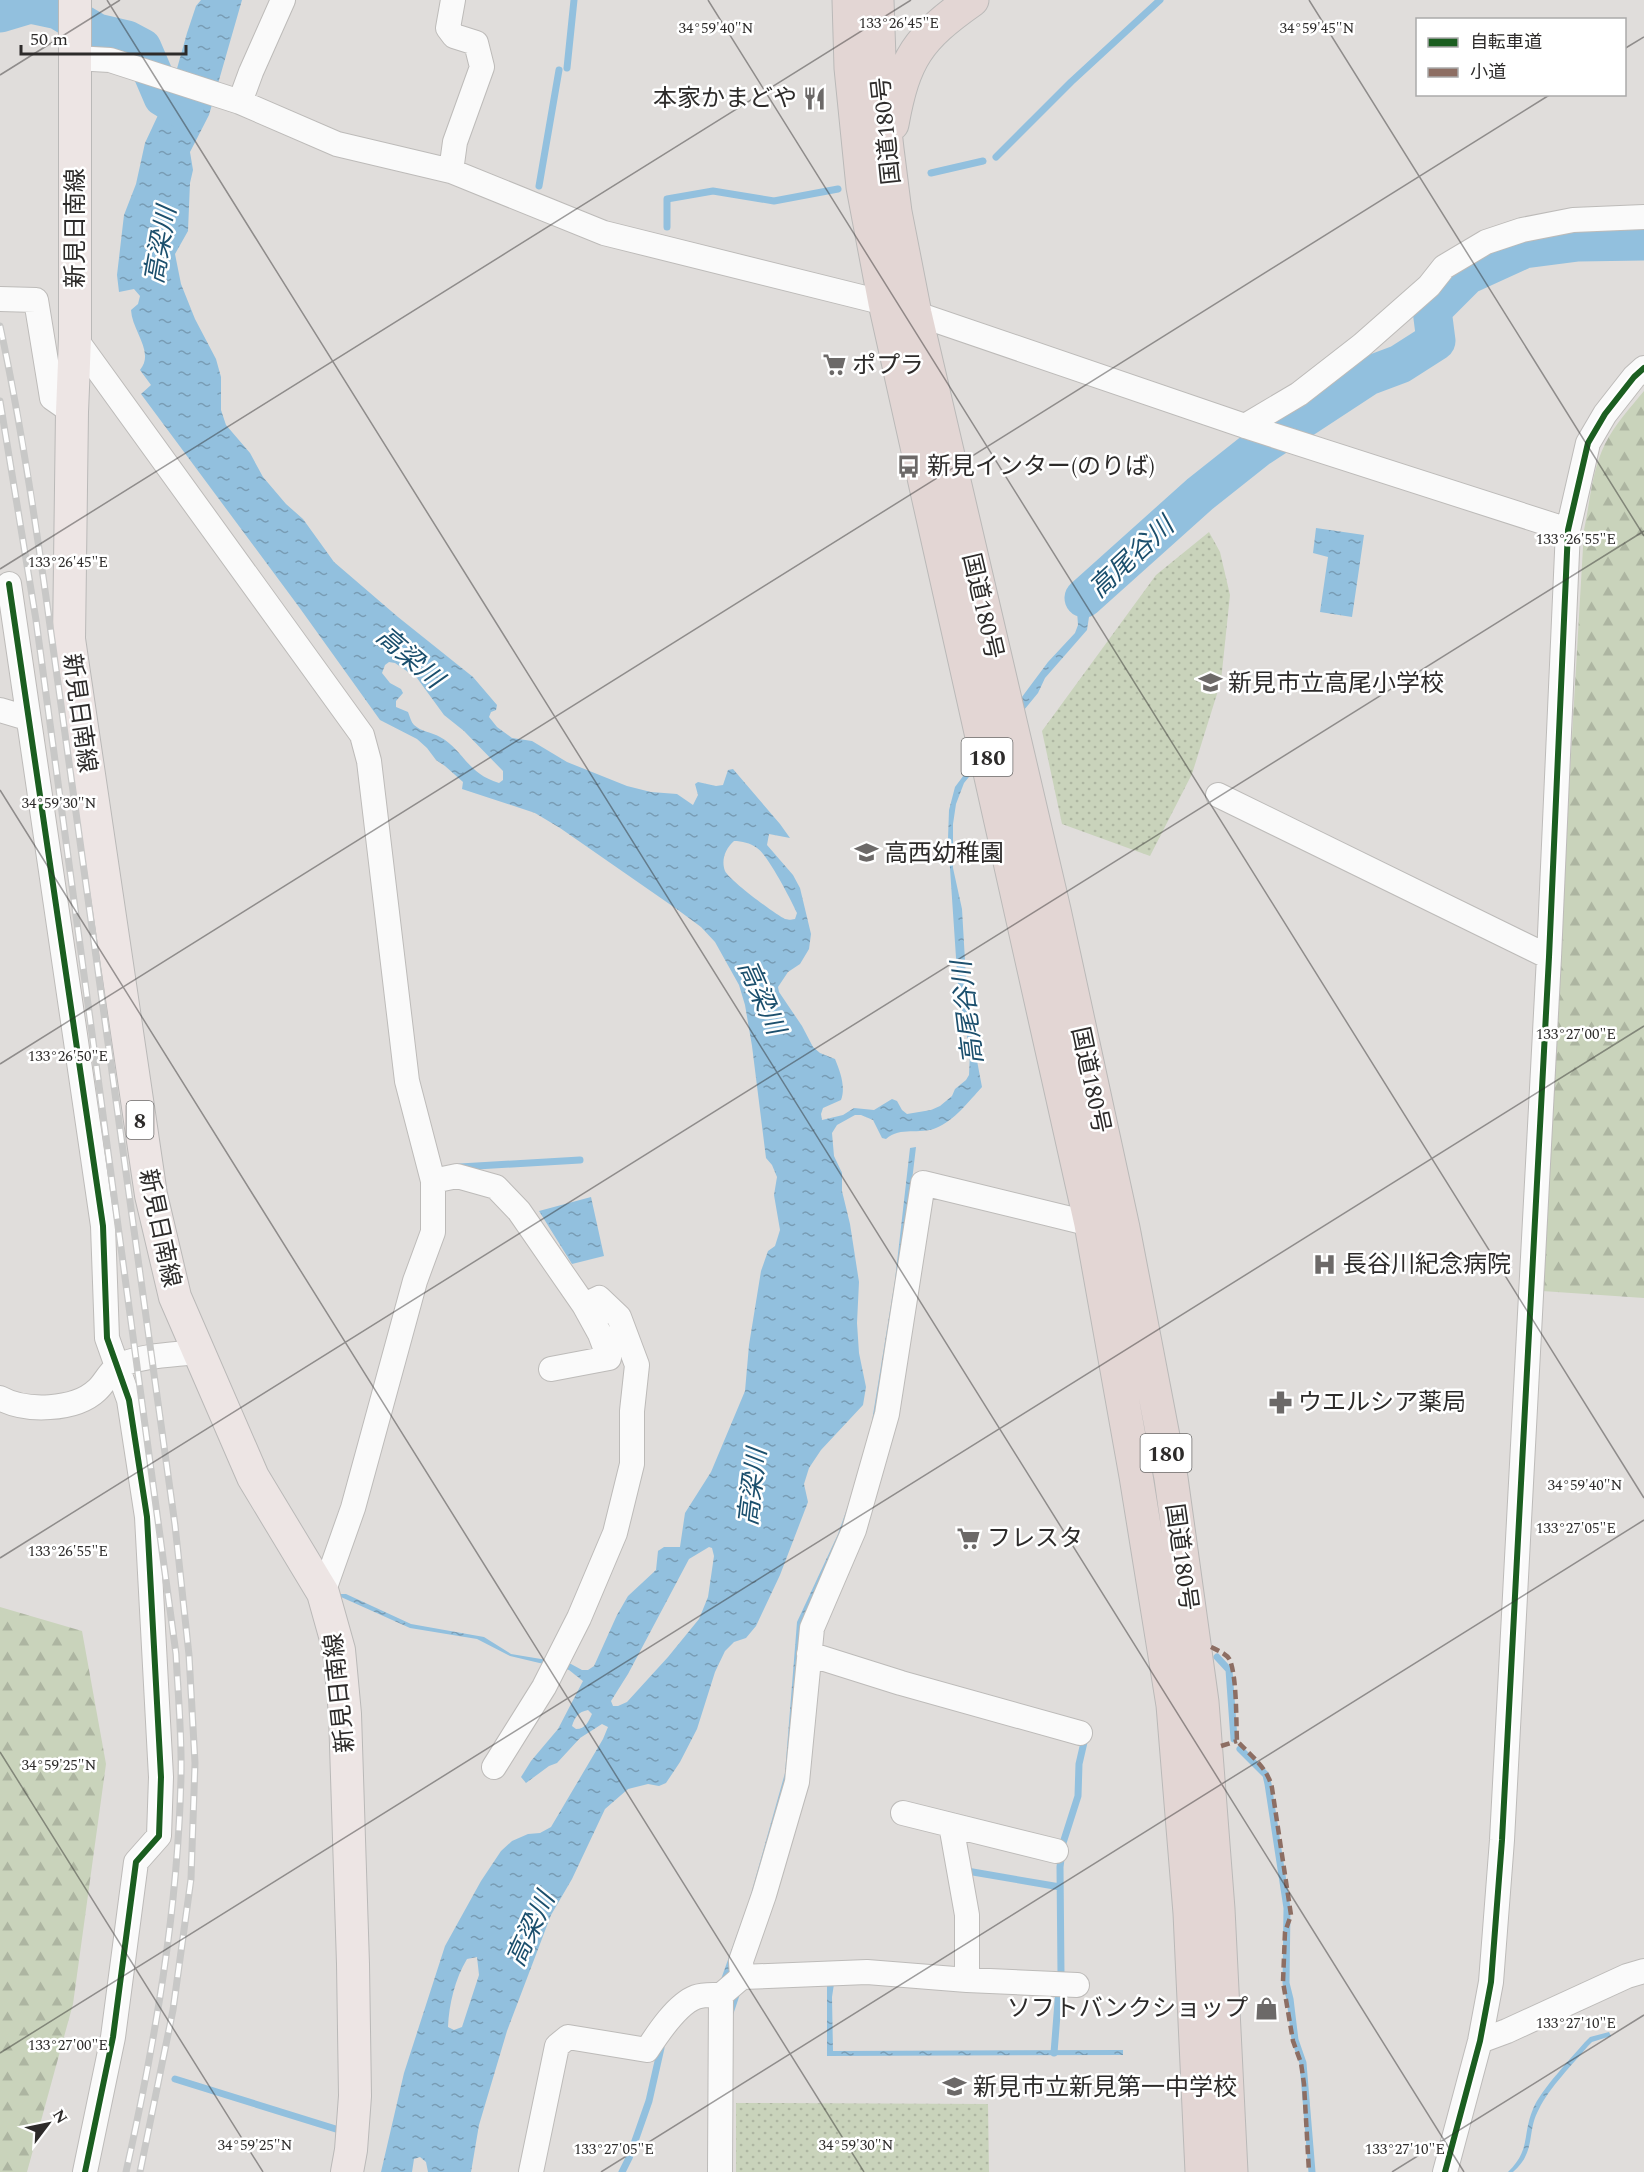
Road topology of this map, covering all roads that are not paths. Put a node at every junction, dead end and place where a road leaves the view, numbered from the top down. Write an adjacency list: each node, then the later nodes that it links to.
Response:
1 (283, 0): 7 (street)
2 (453, 0): 9 (street)
3 (849, 0): 12 (highway, 国道180号 / 180)
4 (877, 0): 8 (highway, 国道180号 / 180)
5 (972, 0): 8 (highway)
6 (75, 24): 7 (street); 14 (main road, 新見日南線 / 8)
7 (240, 102): 9 (street)
8 (887, 149): 13 (highway, 国道180号 / 180)
9 (451, 171): 12 (street)
10 (1644, 217): 17 (street)
11 (0, 298): 16 (street)
12 (885, 303): 13 (street); 25 (highway, 国道180号 / 180)
13 (915, 314): 17 (street); 49 (highway, 国道180号 / 180)
14 (75, 338): 16 (main road, 新見日南線 / 8); 24 (street)
15 (1644, 368): 18 (street)
16 (72, 412): 27 (main road, 新見日南線 / 8)
17 (1253, 428): 18 (street)
18 (1569, 530): 23 (street)
19 (9, 584): 21 (street)
20 (0, 710): 21 (street)
21 (27, 718): 28 (street)
22 (1218, 795): 23 (street)
23 (1549, 957): 43 (street)
24 (433, 1181): 26 (street); 31 (street)
25 (1091, 1224): 32 (street); 48 (highway, 国道180号 / 180)
26 (584, 1305): 29 (street); 34 (street)
27 (197, 1352): 28 (street); 31 (main road, 新見日南線 / 8)
28 (117, 1366): 30 (street); 44 (street)
29 (552, 1369)
30 (0, 1398)
31 (323, 1593): 45 (main road, 新見日南線 / 8)
32 (809, 1654): 33 (street); 39 (street)
33 (1080, 1733)
34 (494, 1767)
35 (903, 1813): 36 (street)
36 (951, 1825): 37 (street); 40 (street)
37 (1056, 1851)
38 (1644, 1971): 43 (street)
39 (742, 1977): 40 (street); 42 (street)
40 (967, 1980): 41 (street)
41 (1077, 1985)
42 (720, 1995): 46 (street); 47 (street)
43 (1480, 2041): 50 (street)
44 (85, 2172)
45 (347, 2172)
46 (531, 2172)
47 (720, 2172)
48 (1202, 2172)
49 (1231, 2172)
50 (1445, 2172)

